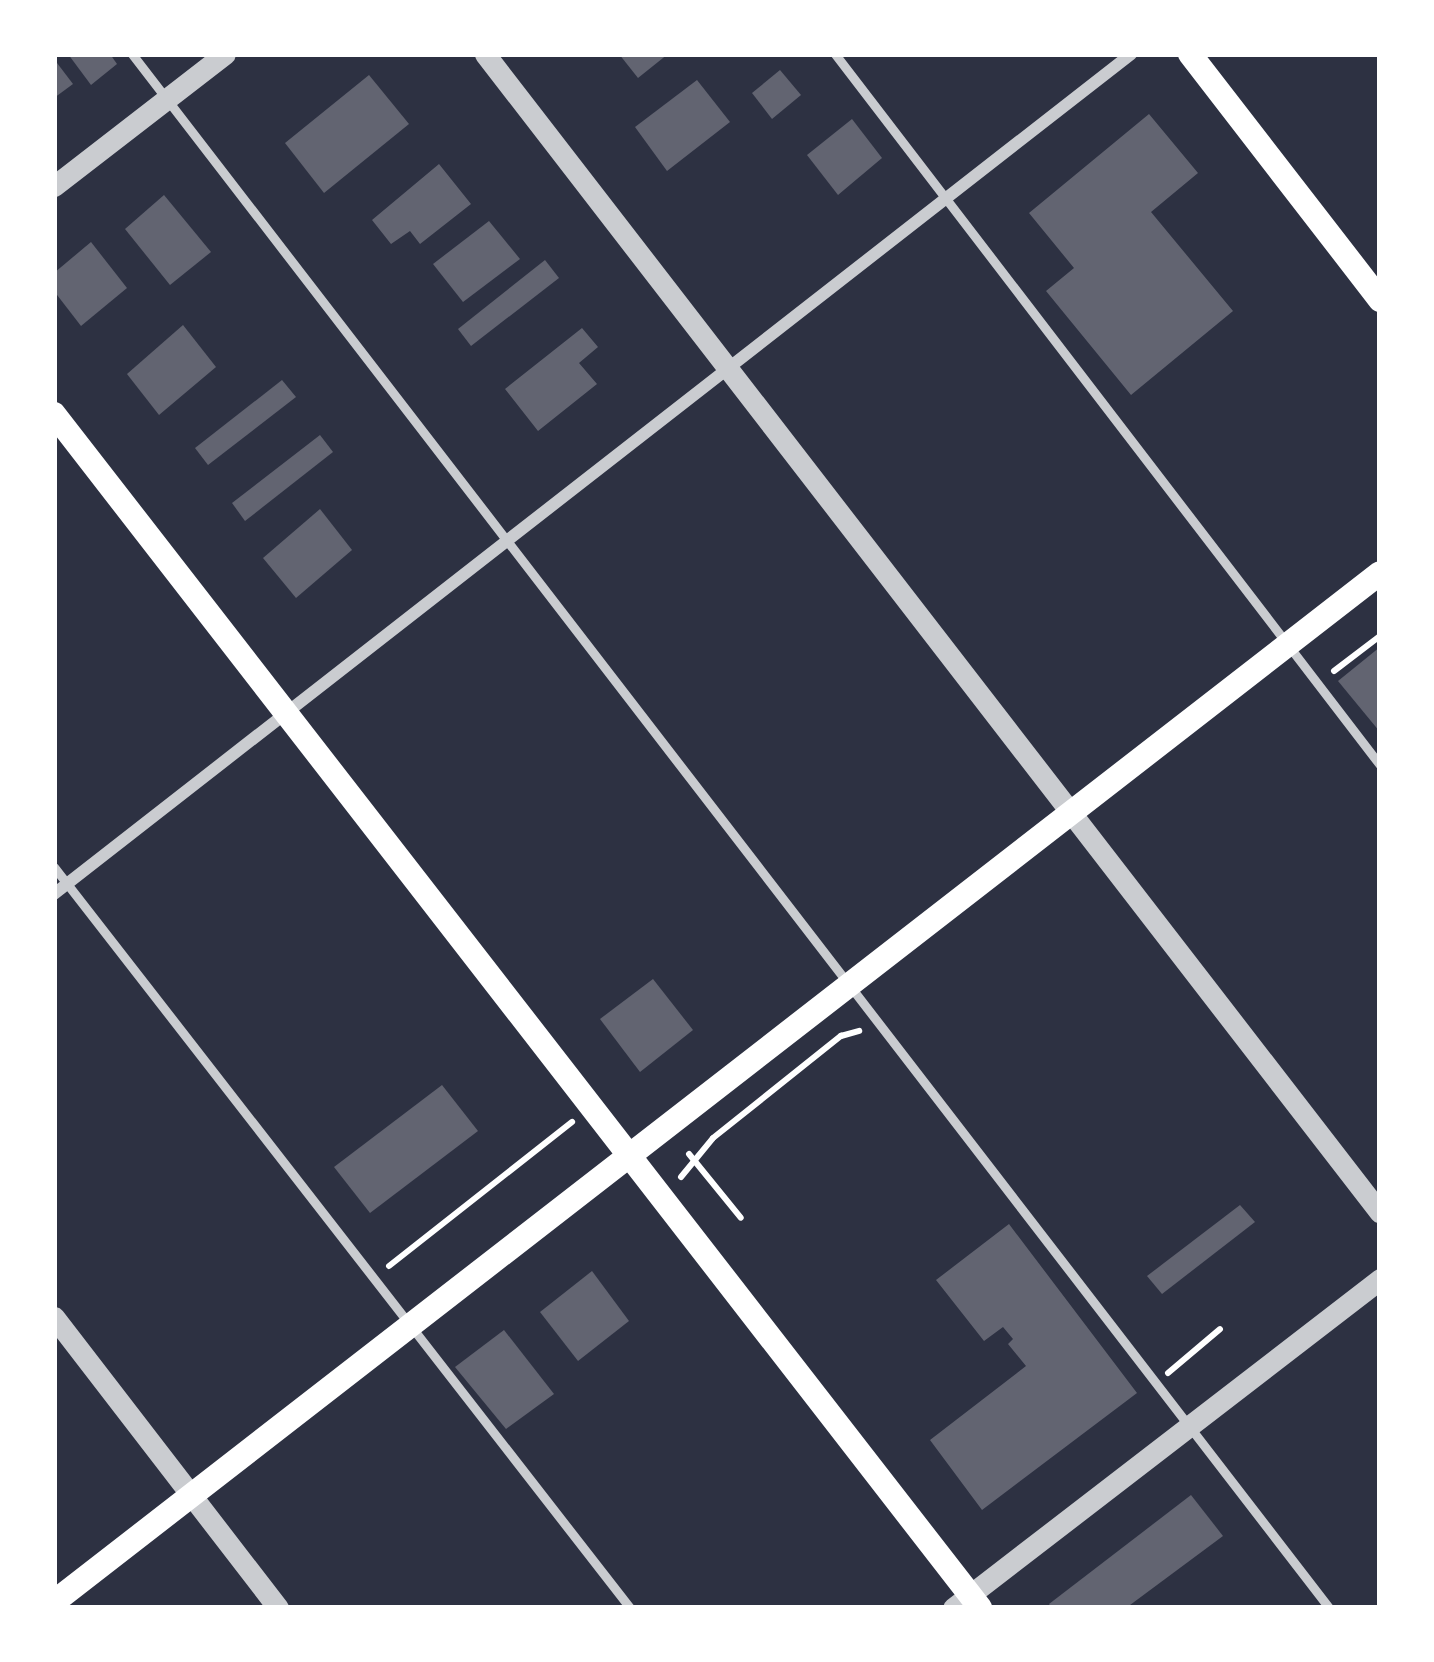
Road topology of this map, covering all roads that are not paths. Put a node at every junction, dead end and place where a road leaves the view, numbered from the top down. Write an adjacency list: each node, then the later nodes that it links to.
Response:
1 (132, 54): 7 (lane)
2 (225, 54): 7 (street)
3 (484, 54): 11 (street)
4 (835, 54): 9 (lane)
5 (1131, 54): 9 (street)
6 (1190, 54): 10 (main road)
7 (166, 99): 8 (street); 13 (lane)
8 (54, 186)
9 (946, 198): 11 (street); 15 (lane)
10 (1380, 300)
11 (727, 369): 13 (street); 18 (street)
12 (54, 415): 16 (main road)
13 (508, 542): 16 (street); 22 (lane)
14 (1380, 573): 15 (main road)
15 (1288, 644): 17 (lane); 18 (main road)
16 (290, 712): 20 (street); 23 (main road)
17 (1380, 765)
18 (1068, 813): 22 (main road); 24 (street)
19 (54, 867): 20 (lane)
20 (68, 884): 21 (street); 27 (lane)
21 (54, 895)
22 (850, 982): 23 (main road); 28 (lane)
23 (630, 1156): 27 (main road); 31 (main road)
24 (1380, 1213)
25 (1380, 1279): 28 (street)
26 (54, 1317): 29 (street)
27 (409, 1326): 29 (main road); 33 (lane)
28 (1188, 1427): 31 (street); 34 (lane)
29 (190, 1495): 30 (main road); 32 (street)
30 (54, 1602)
31 (968, 1604)
32 (278, 1608)
33 (630, 1608)
34 (1330, 1608)

